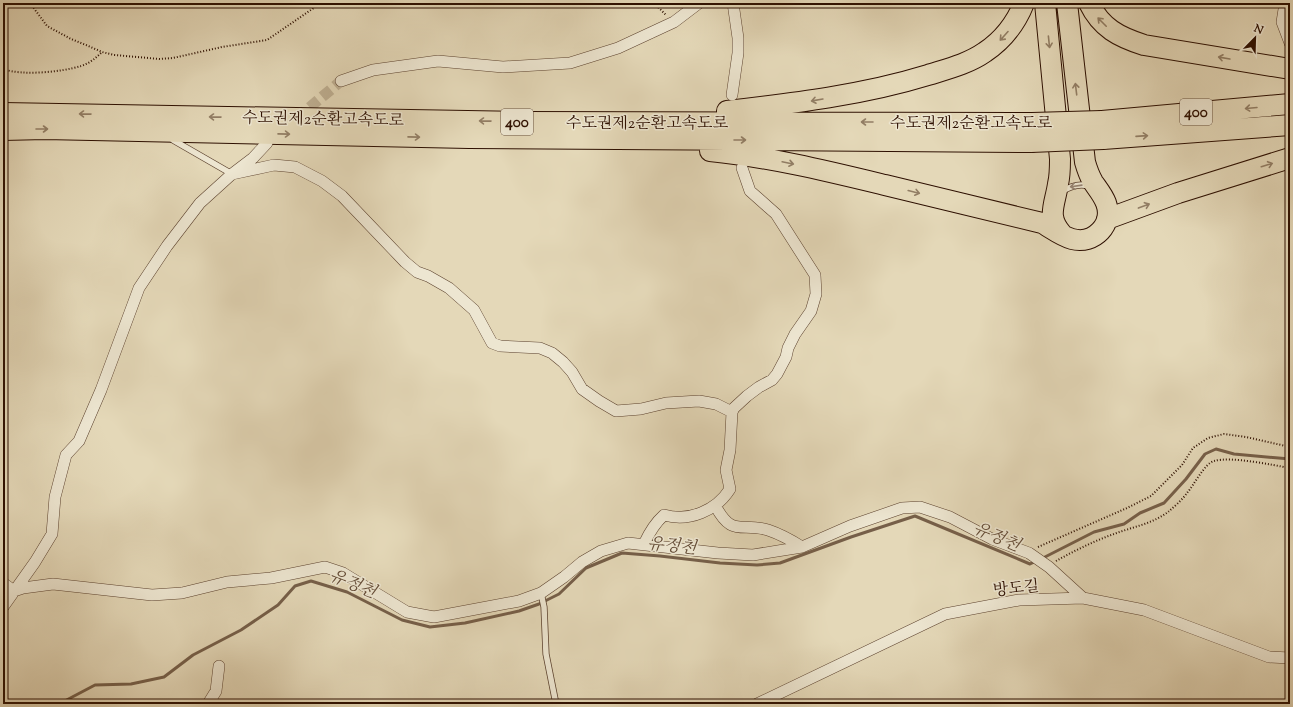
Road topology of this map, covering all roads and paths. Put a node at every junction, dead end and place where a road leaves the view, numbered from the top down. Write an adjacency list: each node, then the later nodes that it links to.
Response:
1 (30, 3): 13 (path)
2 (321, 3): 13 (path)
3 (654, 3): 11 (path)
4 (699, 3): 11 (street)
5 (733, 3): 17 (street)
6 (1024, 3): 22 (highway, one-way to 22)
7 (1045, 3): 30 (highway, one-way to 30)
8 (1067, 3): 29 (highway, one-way to 8)
9 (1089, 3): 15 (highway, one-way to 9)
10 (1285, 3): 12 (street)
11 (674, 22): 16 (street)
12 (1290, 43)
13 (102, 52): 14 (path)
14 (3, 69)
15 (1290, 69)
16 (341, 81)
17 (732, 95)
18 (1290, 104): 23 (highway, 수도권제2순환고속도로 / 400, one-way to 23)
19 (3, 113): 22 (highway, 수도권제2순환고속도로 / 400, one-way to 19)
20 (1290, 125): 23 (highway, 수도권제2순환고속도로 / 400, one-way to 20)
21 (3, 130): 22 (highway, 수도권제2순환고속도로 / 400, one-way to 22)
22 (523, 130): 23 (highway, 수도권제2순환고속도로 / 400, one-way to 22, bridge); 23 (highway, 수도권제2순환고속도로 / 400, one-way to 23, bridge); 32 (highway, one-way to 32)
23 (1102, 130)
24 (173, 140): 28 (lane)
25 (267, 143): 28 (street)
26 (1290, 158): 31 (highway, one-way to 26)
27 (742, 168): 33 (street)
28 (232, 174): 33 (street); 42 (street)
29 (1101, 194): 30 (lane, one-way to 30); 31 (highway)
30 (1055, 200): 32 (highway)
31 (1107, 219): 32 (highway)
32 (1062, 234)
33 (732, 412): 36 (street)
34 (1290, 447): 39 (path)
35 (1290, 468): 40 (path)
36 (715, 505): 37 (street); 38 (street)
37 (644, 544): 38 (street); 43 (street)
38 (802, 546): 39 (street)
39 (1031, 554): 40 (street)
40 (1046, 564): 44 (street)
41 (3, 583): 42 (street)
42 (14, 591): 43 (street); 45 (street)
43 (541, 593): 49 (lane)
44 (1083, 598): 46 (street, 방도길); 50 (street, 방도길)
45 (3, 607)
46 (1290, 658)
47 (219, 666): 48 (street)
48 (208, 704)
49 (556, 704)
50 (757, 704)

